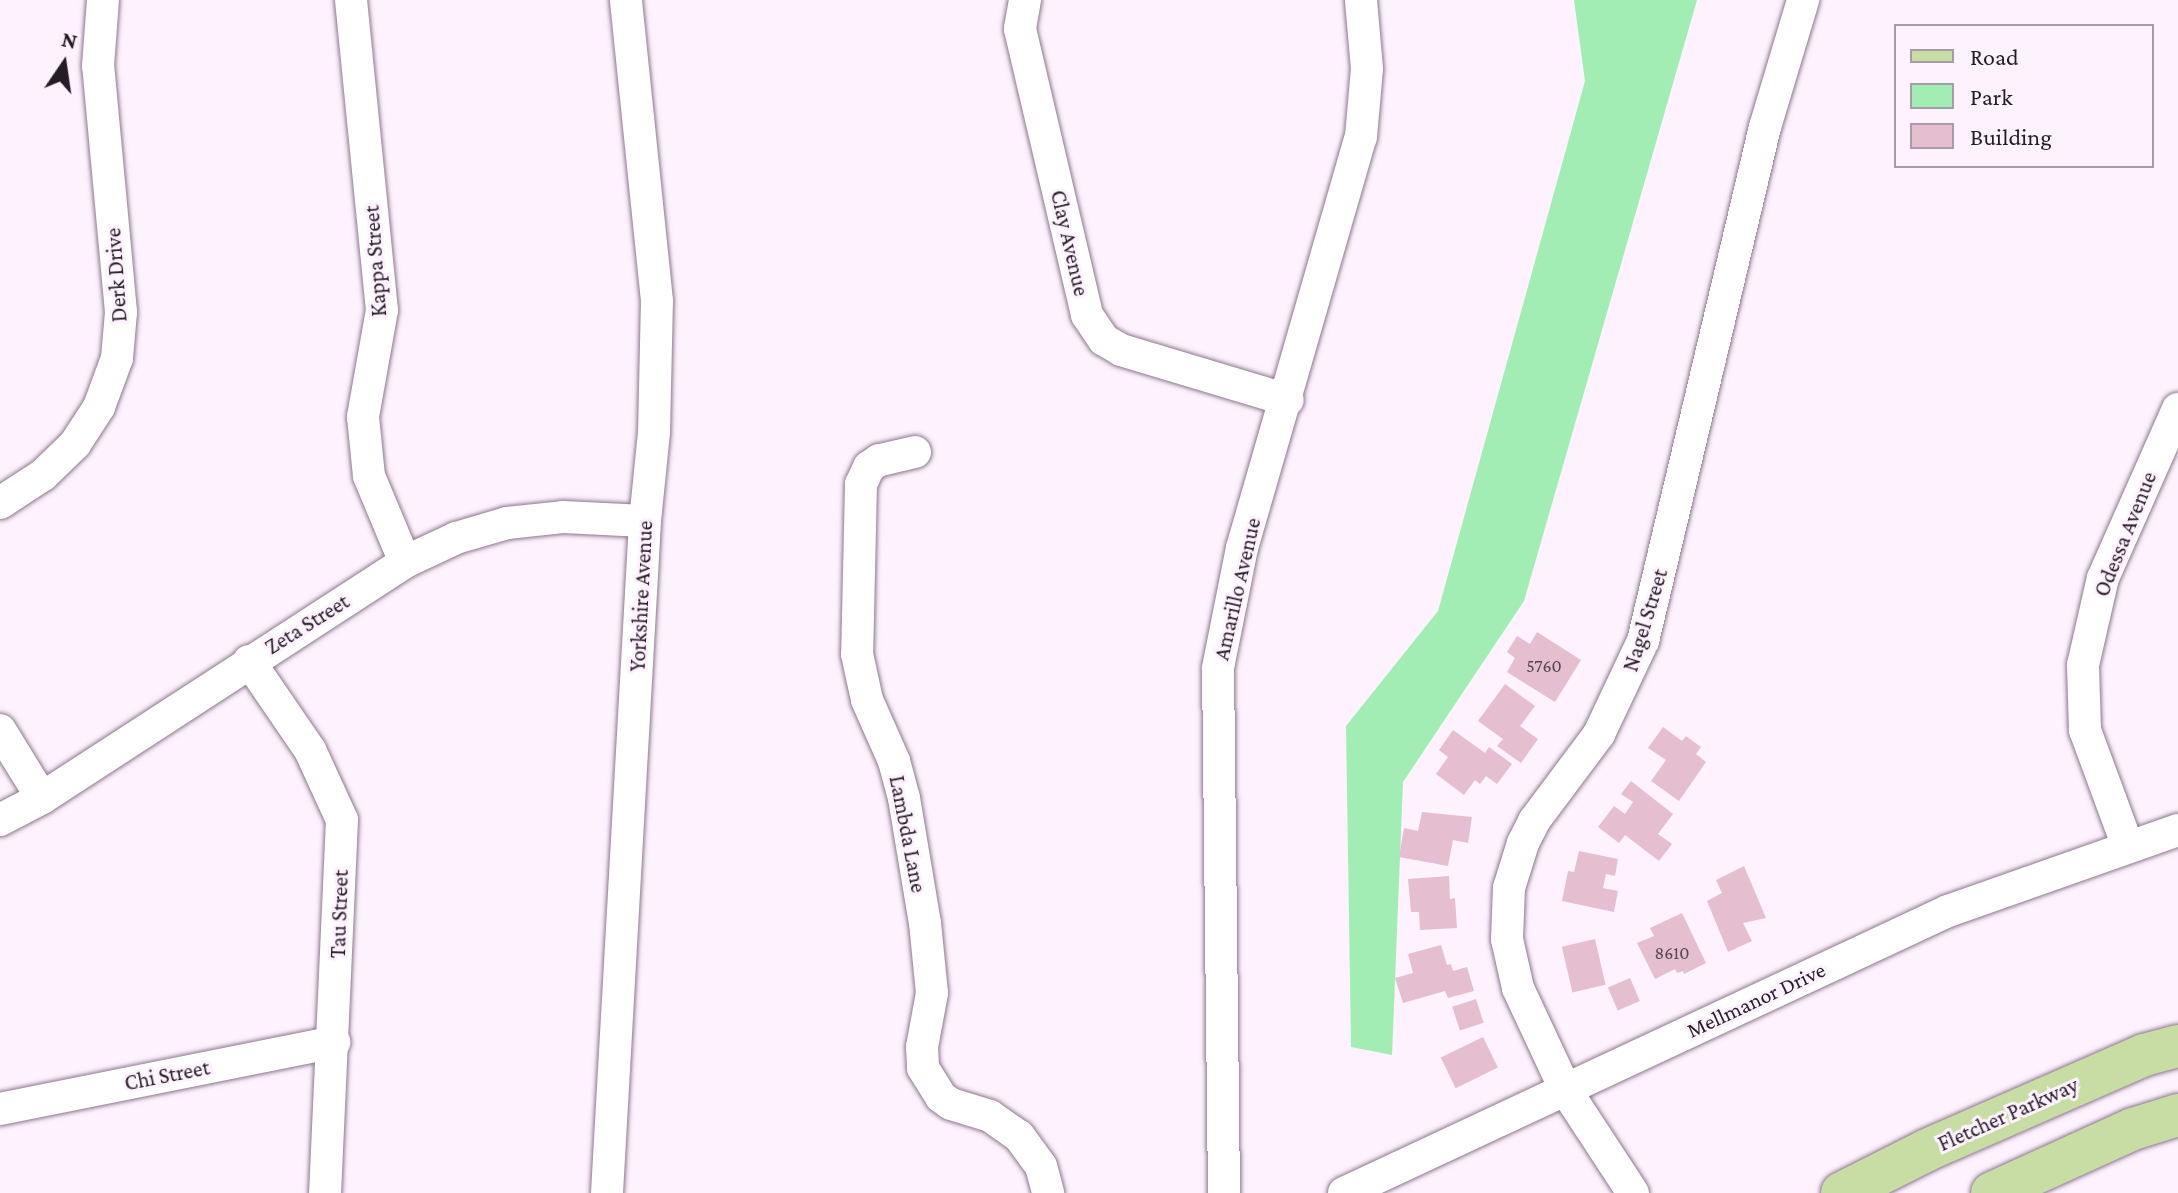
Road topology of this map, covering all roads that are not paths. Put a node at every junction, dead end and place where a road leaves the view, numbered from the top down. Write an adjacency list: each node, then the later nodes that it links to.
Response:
1 (103, 0): 10 (street, Derk Drive)
2 (351, 0): 12 (street, Kappa Street)
3 (626, 0): 11 (street, Yorkshire Avenue)
4 (1025, 0): 7 (street, Clay Avenue)
5 (1361, 0): 7 (street, Amarillo Avenue)
6 (1803, 0): 21 (street, Nagel Street)
7 (1288, 400): 27 (street, Amarillo Avenue)
8 (2178, 409): 18 (street, Odessa Avenue)
9 (915, 452): 26 (street, Lambda Lane)
10 (0, 503)
11 (645, 521): 12 (street, Zeta Street); 25 (street, Yorkshire Avenue)
12 (405, 562): 13 (street, Zeta Street)
13 (249, 661): 15 (street, Zeta Street); 19 (street, Tau Street)
14 (0, 730): 15 (street)
15 (42, 798): 16 (street, Zeta Street)
16 (0, 820)
17 (2178, 830): 18 (street, Mellmanor Drive)
18 (2128, 847): 21 (street, Mellmanor Drive)
19 (334, 1042): 22 (street, Chi Street); 24 (street, Tau Street)
20 (2178, 1046): 30 (main road, Fletcher Parkway)
21 (1565, 1089): 28 (street, Mellmanor Drive); 29 (street, Nagel Street)
22 (0, 1109)
23 (2178, 1115): 31 (main road)
24 (325, 1193)
25 (607, 1193)
26 (1048, 1193)
27 (1224, 1193)
28 (1344, 1193)
29 (1633, 1193)
30 (1842, 1193)
31 (1992, 1193)

